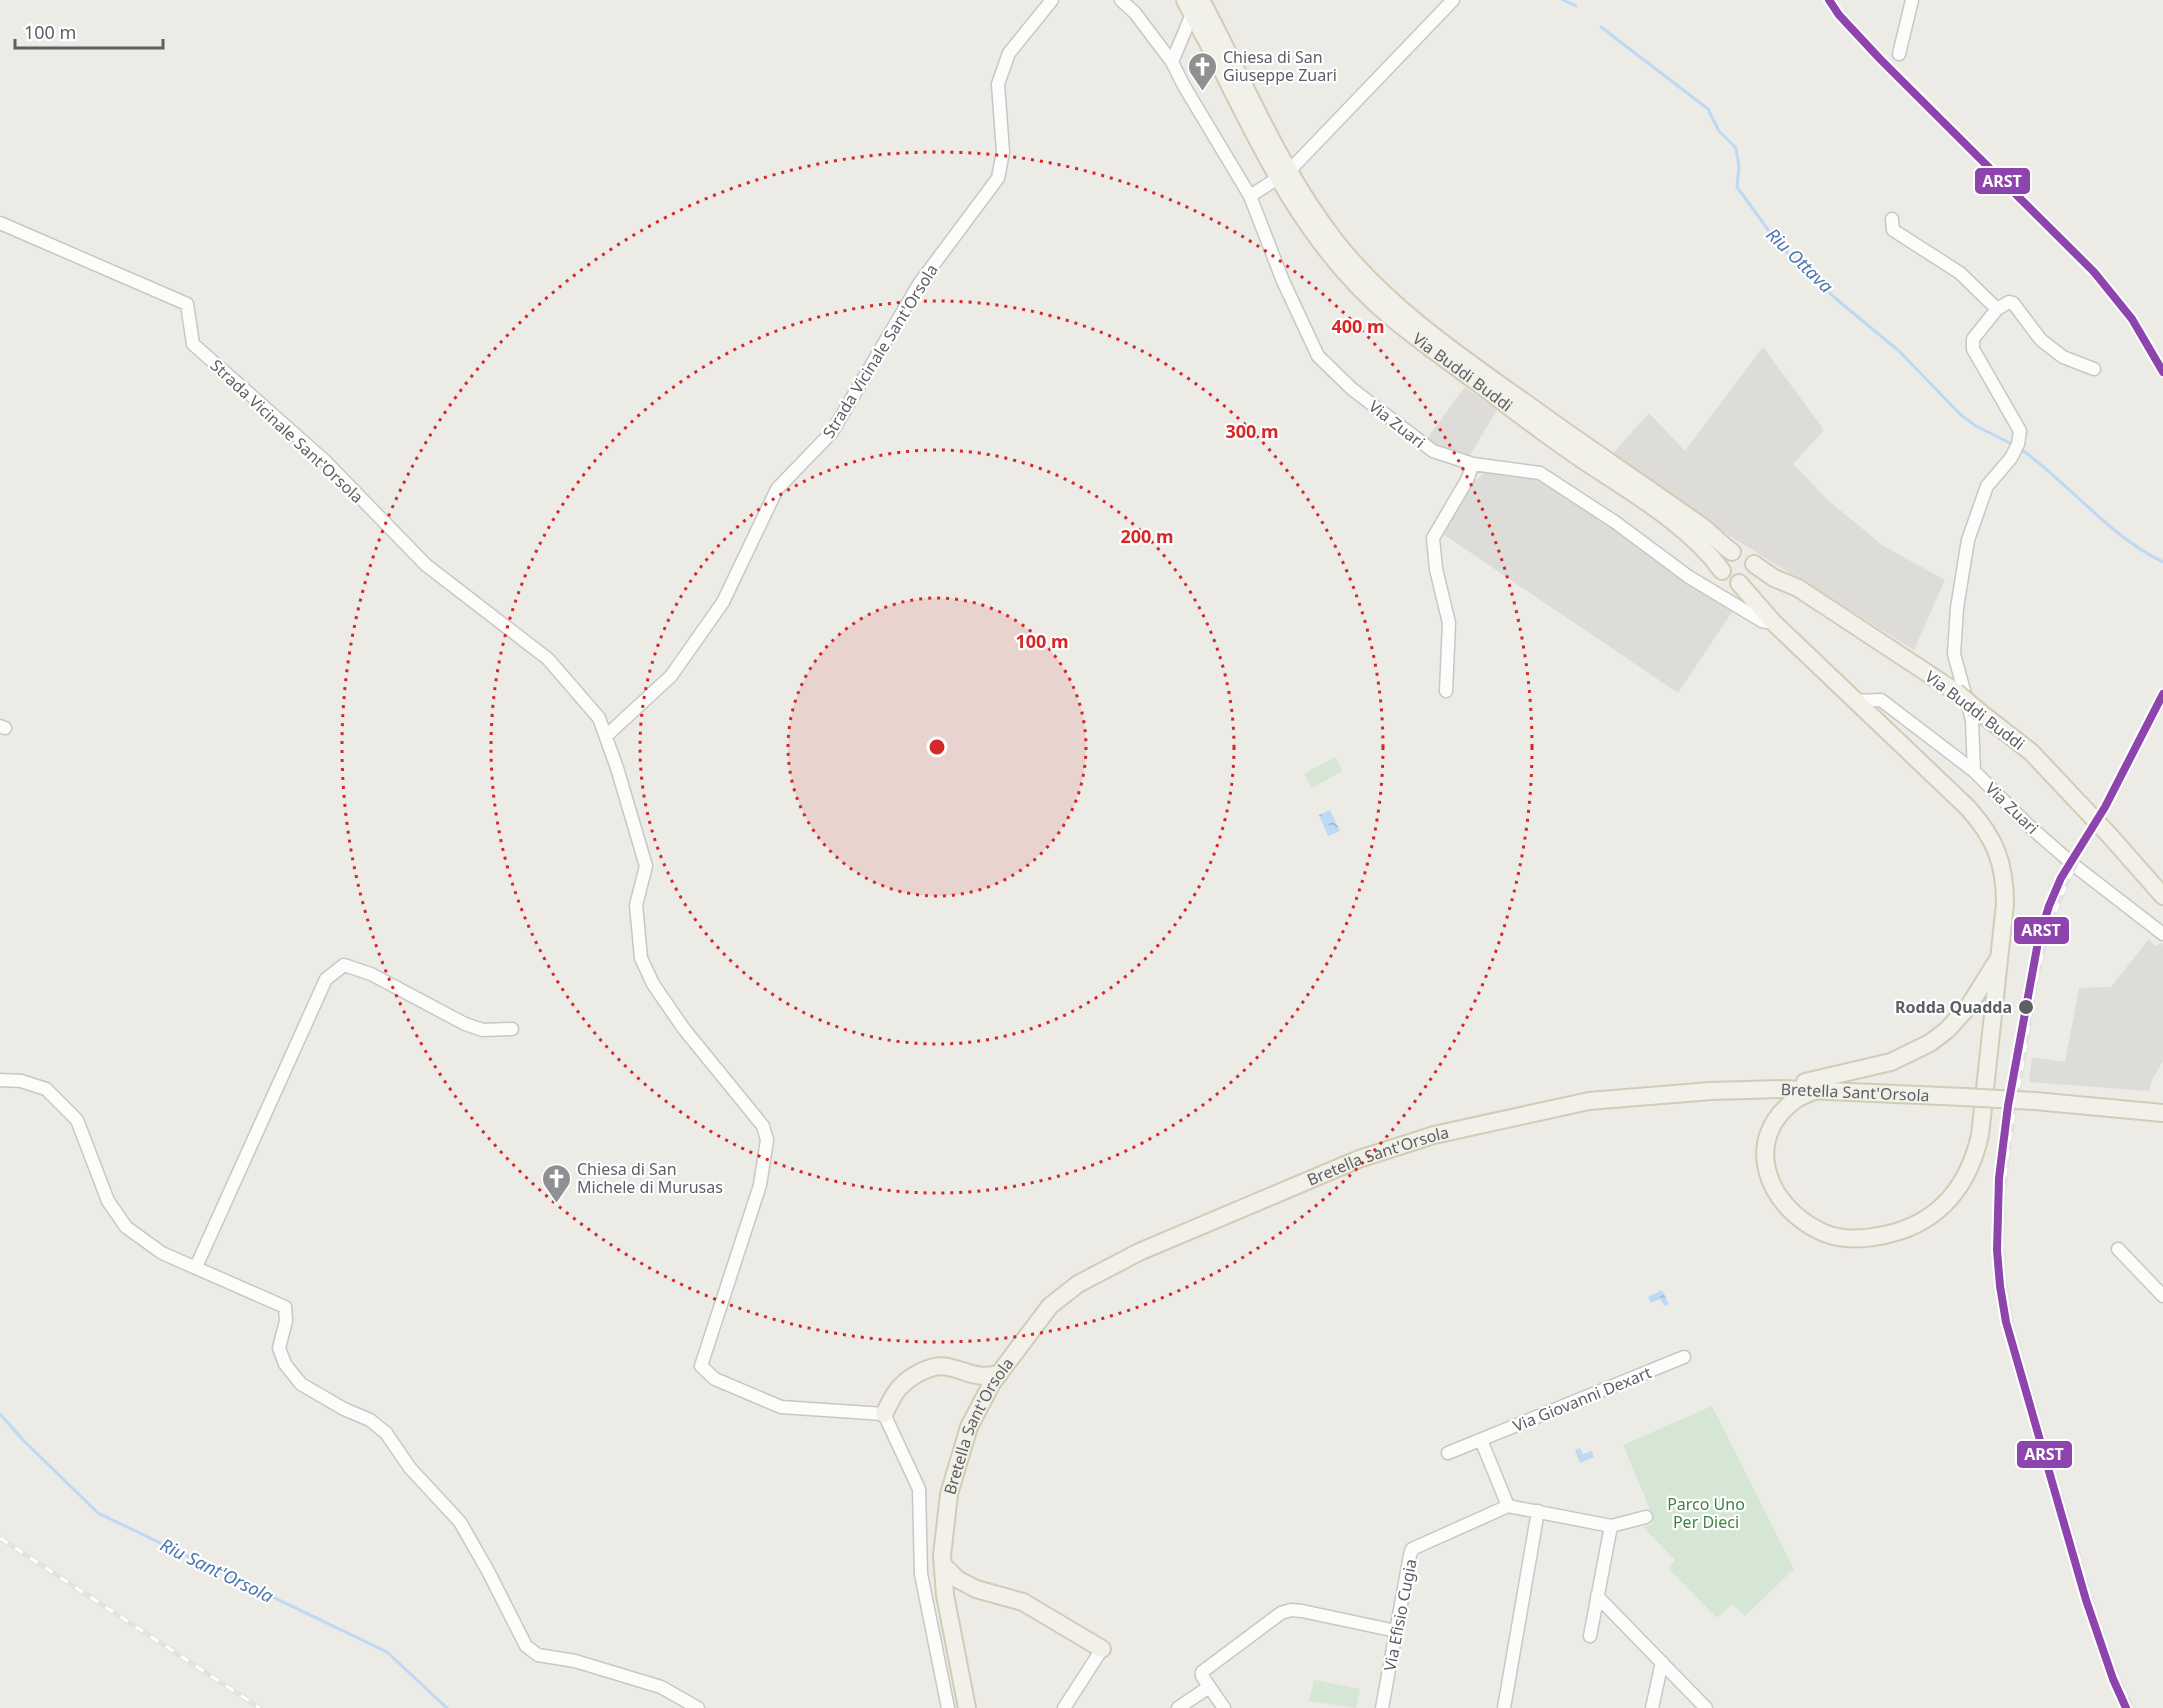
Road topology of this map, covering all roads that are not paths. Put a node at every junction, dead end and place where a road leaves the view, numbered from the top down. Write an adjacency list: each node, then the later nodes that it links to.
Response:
1 (1052, 0): 22 (street, Strada Vicinale Sant'Orsola)
2 (1121, 0): 7 (street, Via Zuari)
3 (1453, 0): 8 (street)
4 (1912, 0): 6 (street)
5 (1193, 5): 7 (street); 8 (main road, Via Buddi Buddi)
6 (1899, 54)
7 (1172, 62): 9 (street, Via Zuari)
8 (1283, 174): 9 (street); 15 (main road, Via Buddi Buddi); 17 (main road, Via Buddi Buddi)
9 (1250, 196): 14 (street, Via Zuari)
10 (1892, 219): 12 (street)
11 (0, 223): 22 (street, Strada Vicinale Sant'Orsola)
12 (1997, 309): 13 (street); 23 (street)
13 (2094, 369)
14 (1473, 464): 19 (street, Via Zuari); 20 (street)
15 (1732, 552): 16 (main road); 17 (main road)
16 (1754, 564): 18 (main road); 24 (main road, Via Buddi Buddi, bridge)
17 (1722, 571): 18 (main road)
18 (1739, 583): 19 (main road)
19 (1774, 623): 21 (main road)
20 (1446, 691)
21 (1855, 701): 23 (street, Via Zuari); 26 (main road)
22 (606, 736): 39 (street, Strada Vicinale Sant'Orsola)
23 (1974, 771): 25 (street, Via Zuari)
24 (2163, 896)
25 (2163, 934)
26 (1999, 958): 29 (main road); 30 (main road)
27 (512, 1029): 33 (street)
28 (0, 1080): 33 (street)
29 (1783, 1089): 30 (main road, Bretella Sant'Orsola); 37 (main road, Bretella Sant'Orsola)
30 (1819, 1089): 31 (main road, Bretella Sant'Orsola, bridge)
31 (2163, 1113)
32 (2118, 1250): 34 (street)
33 (196, 1267): 55 (street)
34 (2163, 1296)
35 (1684, 1357): 40 (street, Via Giovanni Dexart)
36 (962, 1372): 37 (main road); 38 (main road); 39 (main road)
37 (999, 1374): 38 (main road, Bretella Sant'Orsola)
38 (982, 1401): 46 (main road, Bretella Sant'Orsola)
39 (884, 1414): 56 (street)
40 (1481, 1440): 41 (street, Via Giovanni Dexart); 42 (street)
41 (1448, 1453)
42 (1508, 1506): 43 (street); 50 (street, Via Efisio Cugia)
43 (1538, 1510): 45 (street); 62 (street)
44 (1646, 1517): 45 (street)
45 (1611, 1526): 48 (street)
46 (943, 1565): 47 (main road); 49 (main road, Bretella Sant'Orsola)
47 (976, 1588): 49 (main road); 52 (main road)
48 (1597, 1596): 51 (street); 53 (street)
49 (948, 1614): 57 (main road, Bretella Sant'Orsola)
50 (1396, 1631): 54 (street); 61 (street, Via Efisio Cugia)
51 (1590, 1636)
52 (1102, 1649): 58 (street)
53 (1662, 1662): 63 (street); 64 (street)
54 (1209, 1687): 59 (street); 60 (street)
55 (698, 1708)
56 (948, 1708)
57 (967, 1708)
58 (1064, 1708)
59 (1178, 1708)
60 (1224, 1708)
61 (1382, 1708)
62 (1504, 1708)
63 (1652, 1708)
64 (1706, 1708)

